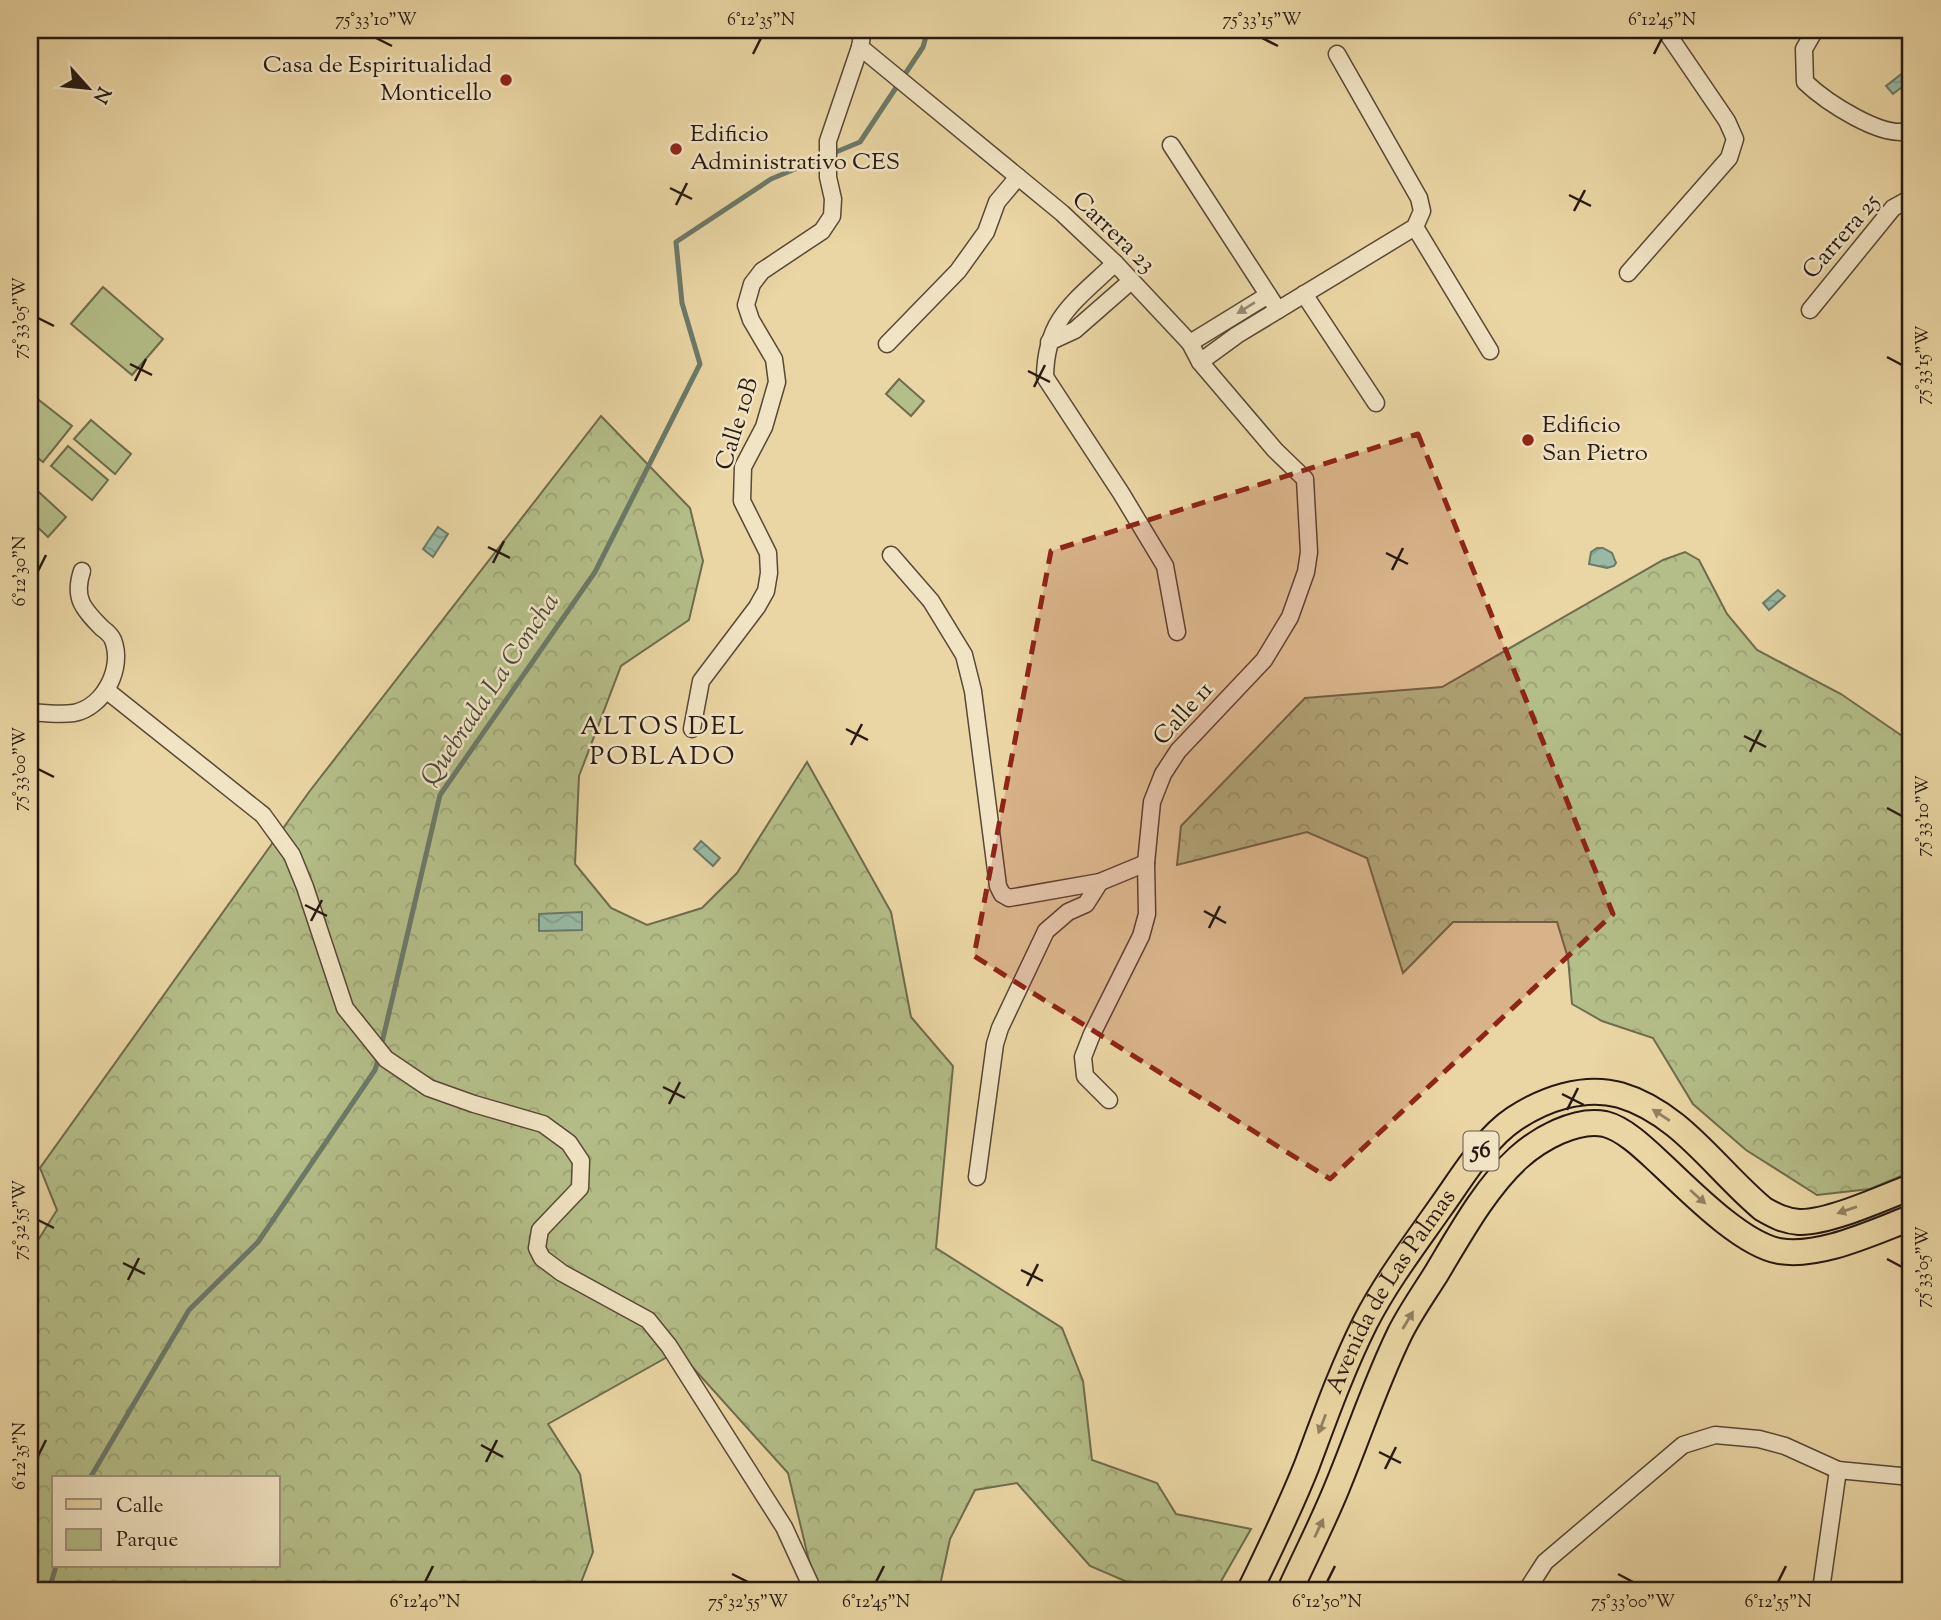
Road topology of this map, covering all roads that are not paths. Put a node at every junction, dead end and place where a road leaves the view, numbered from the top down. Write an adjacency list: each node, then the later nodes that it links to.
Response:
1 (863, 30): 4 (street, Calle 10B)
2 (1665, 30): 12 (street)
3 (1815, 30): 6 (street)
4 (860, 47): 8 (street, Carrera 23); 30 (street, Calle 10B)
5 (1337, 54): 10 (street)
6 (1911, 130)
7 (1171, 145): 15 (street)
8 (1018, 177): 11 (street, Carrera 23); 20 (street)
9 (1911, 198): 17 (street, Carrera 25)
10 (1415, 227): 14 (street); 21 (street)
11 (1115, 263): 13 (street, Carrera 23); 18 (street)
12 (1628, 273)
13 (1131, 281): 18 (street); 19 (street, Carrera 23)
14 (1304, 294): 16 (street); 23 (street)
15 (1268, 295): 16 (street); 19 (street, one-way to 19)
16 (1278, 310): 22 (street)
17 (1810, 310)
18 (1049, 342): 27 (street)
19 (1190, 343): 22 (street, Carrera 23)
20 (887, 344)
21 (1490, 351)
22 (1200, 362): 24 (street, Carrera 23)
23 (1376, 403)
24 (1305, 479): 31 (street, Calle 11)
25 (891, 555): 32 (street)
26 (82, 571): 28 (street)
27 (1177, 632)
28 (106, 691): 29 (street); 39 (street)
29 (30, 712)
30 (692, 729)
31 (1146, 863): 32 (street); 33 (street, Calle 11)
32 (1100, 882): 34 (street)
33 (1109, 1100)
34 (977, 1177)
35 (1911, 1187): 40 (main road, Avenida de Las Palmas / 56, one-way to 40)
36 (1911, 1219): 41 (main road, Avenida de Las Palmas / 56, one-way to 36)
37 (1838, 1470): 38 (street); 42 (street); 43 (street)
38 (1911, 1477)
39 (813, 1590)
40 (1250, 1590)
41 (1290, 1590)
42 (1527, 1590)
43 (1821, 1590)

